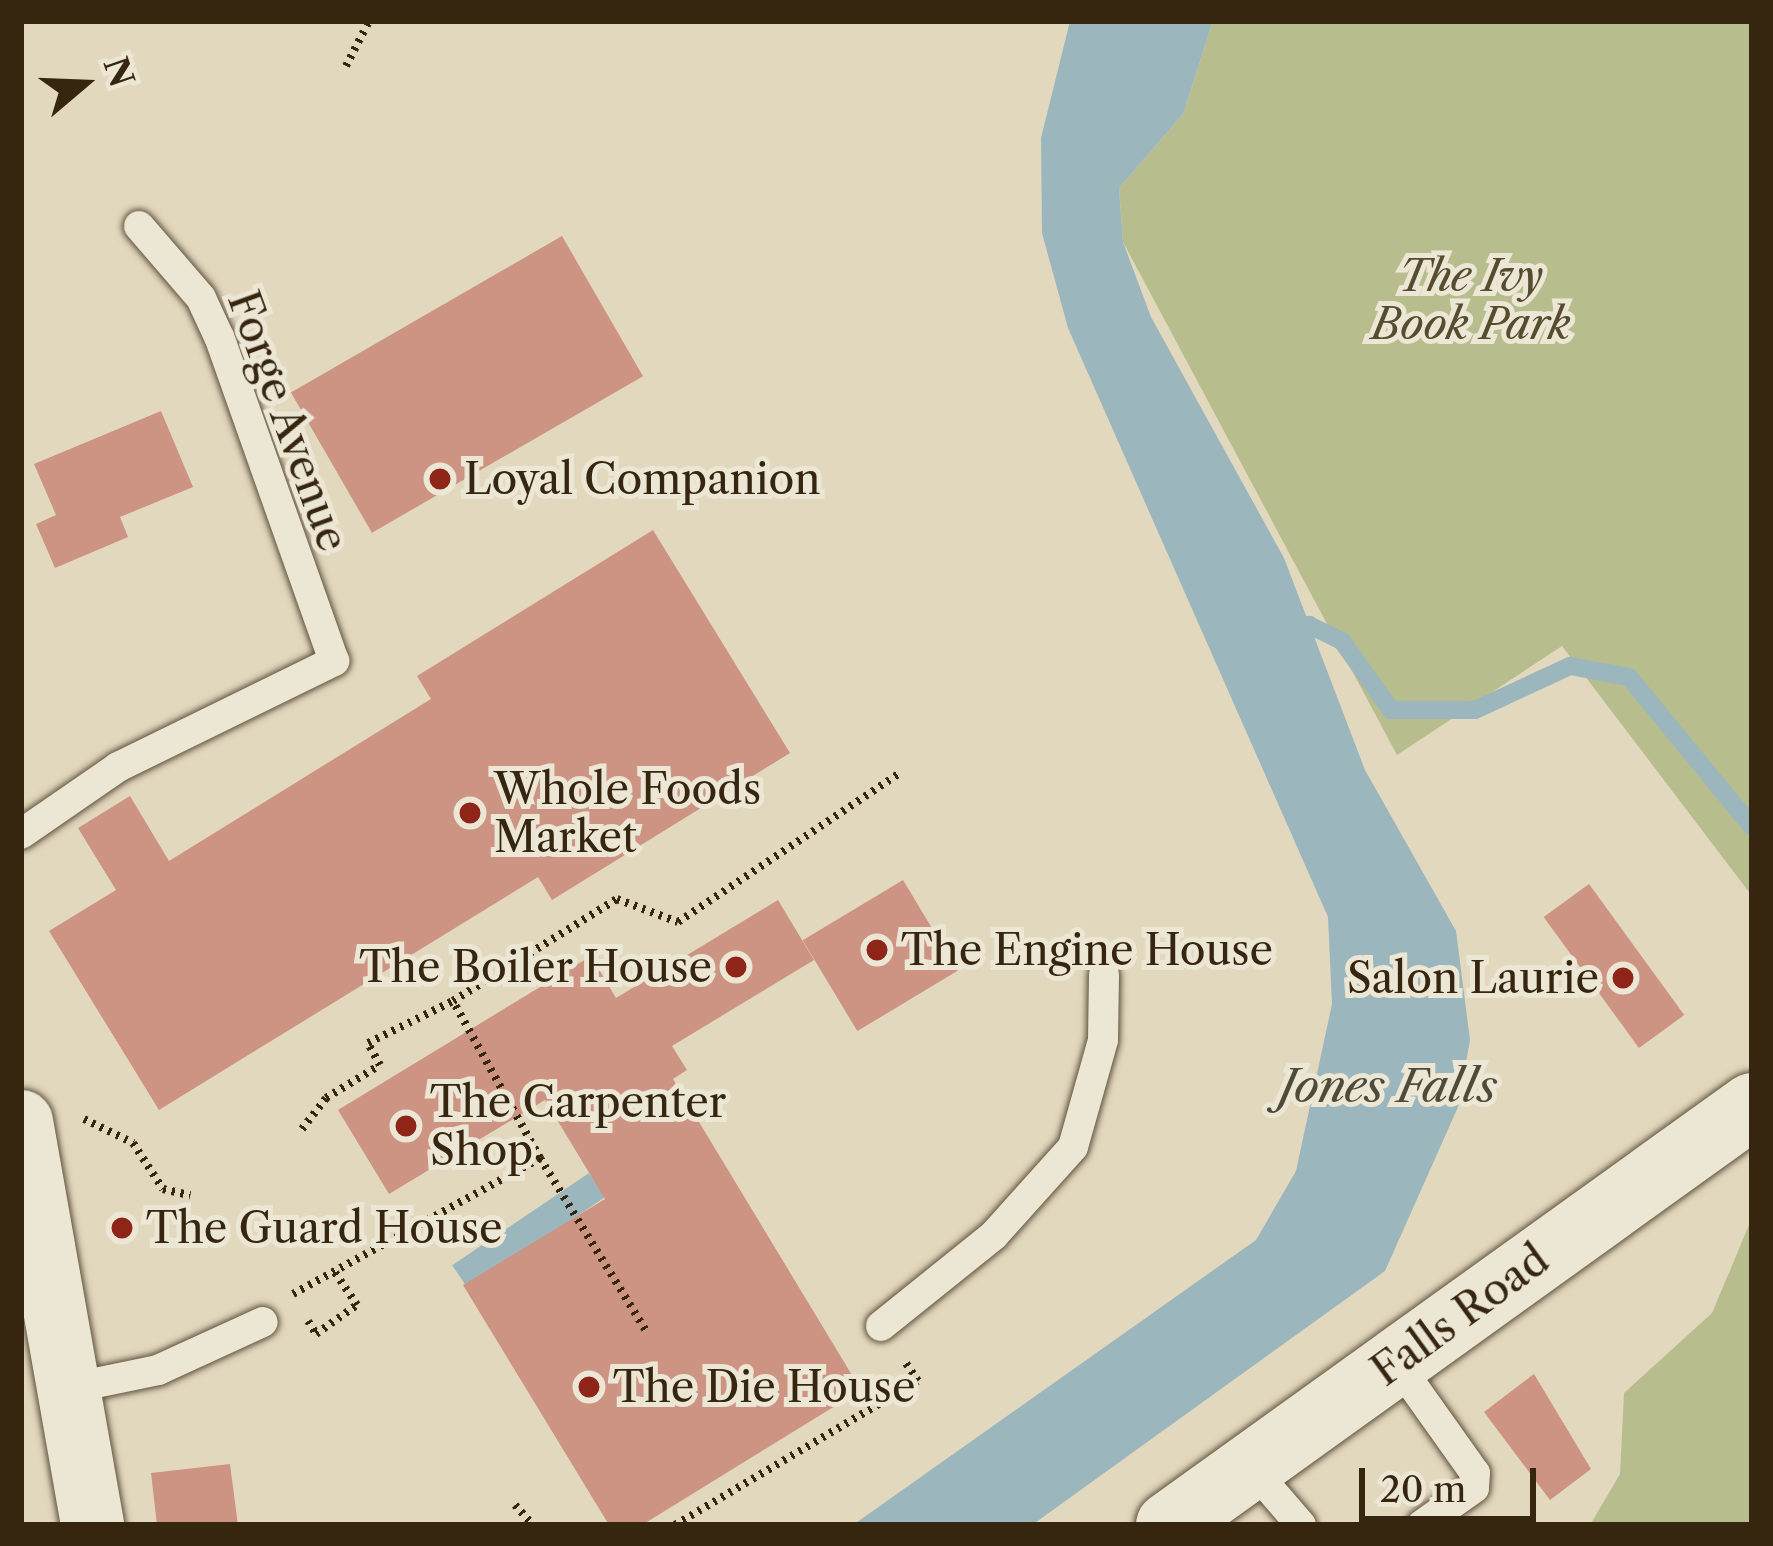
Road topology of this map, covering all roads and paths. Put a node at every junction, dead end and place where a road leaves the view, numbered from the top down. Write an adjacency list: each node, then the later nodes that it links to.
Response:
1 (369, 21): 2 (path)
2 (346, 66)
3 (139, 226): 5 (lane, Forge Avenue)
4 (901, 772): 7 (path)
5 (21, 834)
6 (1104, 975): 15 (lane)
7 (453, 1001): 10 (path); 11 (path)
8 (1752, 1106): 17 (main road, Falls Road)
9 (49, 1118): 12 (path); 18 (street)
10 (302, 1129)
11 (540, 1158): 13 (path); 16 (path)
12 (190, 1196)
13 (334, 1271): 13 (path)
14 (263, 1322): 18 (lane)
15 (880, 1326): 23 (path)
16 (648, 1334)
17 (1396, 1362): 19 (main road, Falls Road); 26 (lane)
18 (76, 1387): 21 (street)
19 (1250, 1466): 24 (main road, Falls Road); 25 (lane)
20 (515, 1504): 22 (path)
21 (92, 1525)
22 (533, 1525)
23 (675, 1525)
24 (1169, 1525)
25 (1301, 1525)
26 (1422, 1525)

